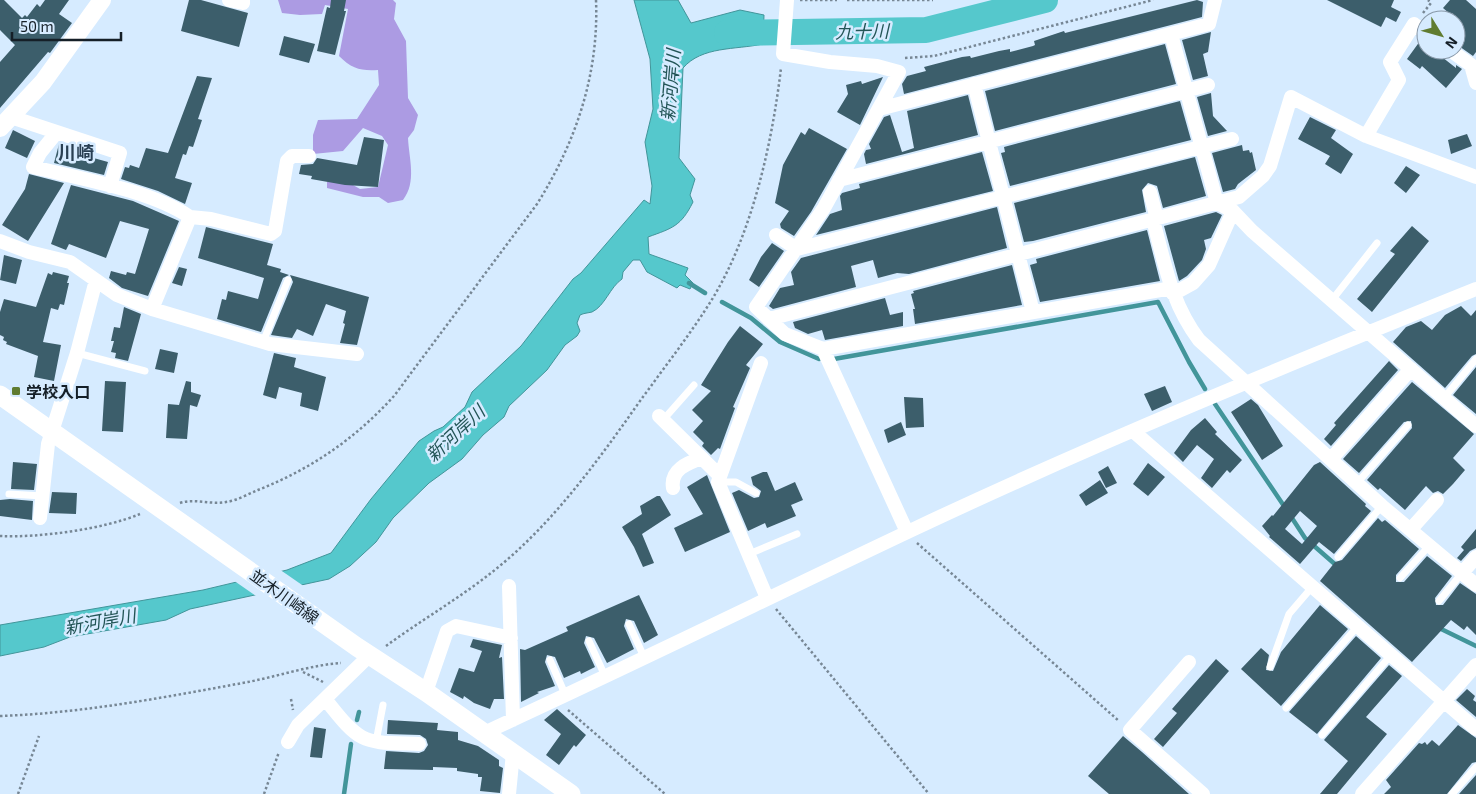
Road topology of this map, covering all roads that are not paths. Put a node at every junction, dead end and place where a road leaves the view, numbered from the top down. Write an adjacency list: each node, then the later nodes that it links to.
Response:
1 (102, 0): 14 (street)
2 (229, 0): 3 (street)
3 (244, 0)
4 (787, 0): 13 (street)
5 (1215, 0): 7 (street)
6 (1416, 26): 16 (street)
7 (1171, 34): 10 (street); 12 (street)
8 (1463, 60): 9 (street)
9 (1476, 83)
10 (974, 84): 13 (street); 18 (street)
11 (1208, 86): 12 (street)
12 (1187, 92): 18 (street); 19 (street)
13 (879, 109): 22 (street)
14 (3, 125): 15 (street)
15 (57, 132): 23 (street); 23 (street)
16 (1366, 136): 21 (street); 26 (street)
17 (1232, 139): 19 (street)
18 (989, 141): 22 (street); 25 (street)
19 (1203, 147): 25 (street); 26 (street)
20 (309, 156): 28 (street)
21 (1476, 177)
22 (839, 180): 33 (street)
23 (110, 186): 28 (street)
24 (1150, 192): 29 (street)
25 (1004, 198): 33 (street); 34 (street)
26 (1217, 204): 27 (street); 29 (street)
27 (1233, 211): 38 (street); 39 (street)
28 (190, 217): 40 (street)
29 (1155, 220): 34 (street); 38 (street)
30 (776, 235): 33 (street)
31 (0, 241): 35 (street)
32 (1377, 243): 39 (lane)
33 (797, 249): 42 (street)
34 (1018, 255): 41 (street); 42 (street)
35 (96, 280): 40 (street); 46 (street)
36 (288, 280): 44 (lane)
37 (1476, 289): 43 (street)
38 (1172, 291): 41 (street); 52 (street)
39 (1332, 300): 43 (street)
40 (152, 309): 44 (street)
41 (1032, 312): 45 (street)
42 (768, 319): 45 (street)
43 (1370, 332): 50 (street); 52 (street)
44 (263, 342): 47 (street)
45 (823, 349): 73 (street)
46 (77, 353): 51 (lane); 59 (street)
47 (357, 354)
48 (1476, 359): 55 (lane)
49 (761, 363): 63 (street)
50 (1411, 369): 55 (street); 62 (street)
51 (145, 371)
52 (1247, 382): 60 (street); 62 (street)
53 (694, 385): 56 (lane)
54 (0, 395): 59 (main road, 並木川崎線)
55 (1444, 398): 58 (street)
56 (661, 418): 61 (street)
57 (1408, 426): 64 (lane)
58 (1476, 426)
59 (51, 431): 68 (street); 90 (main road, 並木川崎線)
60 (1133, 431): 73 (street); 83 (street)
61 (702, 458): 63 (street); 65 (street)
62 (1332, 458): 64 (street)
63 (719, 479): 66 (lane); 76 (street)
64 (1358, 482): 70 (street)
65 (674, 488)
66 (756, 493)
67 (9, 494): 68 (lane)
68 (43, 496): 71 (street)
69 (1437, 500): 72 (street)
70 (1382, 506): 72 (street); 78 (lane)
71 (40, 518)
72 (1411, 529): 75 (street)
73 (907, 532): 84 (street)
74 (797, 534): 76 (lane)
75 (1430, 545): 79 (street); 80 (lane)
76 (749, 554): 84 (street)
77 (1476, 557): 79 (street)
78 (1338, 558)
79 (1462, 573): 81 (street); 85 (lane)
80 (1400, 578)
81 (1476, 585)
82 (510, 586): 88 (street)
83 (1313, 586): 87 (street); 96 (lane)
84 (767, 598): 92 (street)
85 (1439, 601)
86 (630, 624): 92 (lane)
87 (1358, 626): 91 (street); 103 (lane)
88 (511, 638): 98 (street); 104 (street)
89 (589, 641): 97 (lane)
90 (364, 654): 98 (main road, 並木川崎線); 100 (street)
91 (1391, 655): 101 (street); 107 (lane)
92 (644, 657): 97 (street)
93 (550, 660): 99 (lane)
94 (1189, 662): 115 (street)
95 (1476, 665): 101 (street)
96 (1270, 667)
97 (605, 676): 99 (street)
98 (426, 692): 106 (main road, 並木川崎線)
99 (560, 697): 104 (street)
100 (326, 700): 108 (street); 109 (street)
101 (1444, 702): 105 (street); 116 (street)
102 (383, 705): 109 (lane)
103 (1286, 708)
104 (513, 720): 106 (street)
105 (1476, 729)
106 (484, 733): 111 (main road, 並木川崎線)
107 (1322, 735)
108 (288, 742)
109 (376, 743): 110 (street)
110 (419, 744)
111 (513, 753): 113 (street); 114 (main road, 並木川崎線)
112 (1476, 767): 117 (lane)
113 (509, 794)
114 (571, 794)
115 (1203, 794)
116 (1362, 794)
117 (1452, 794)

